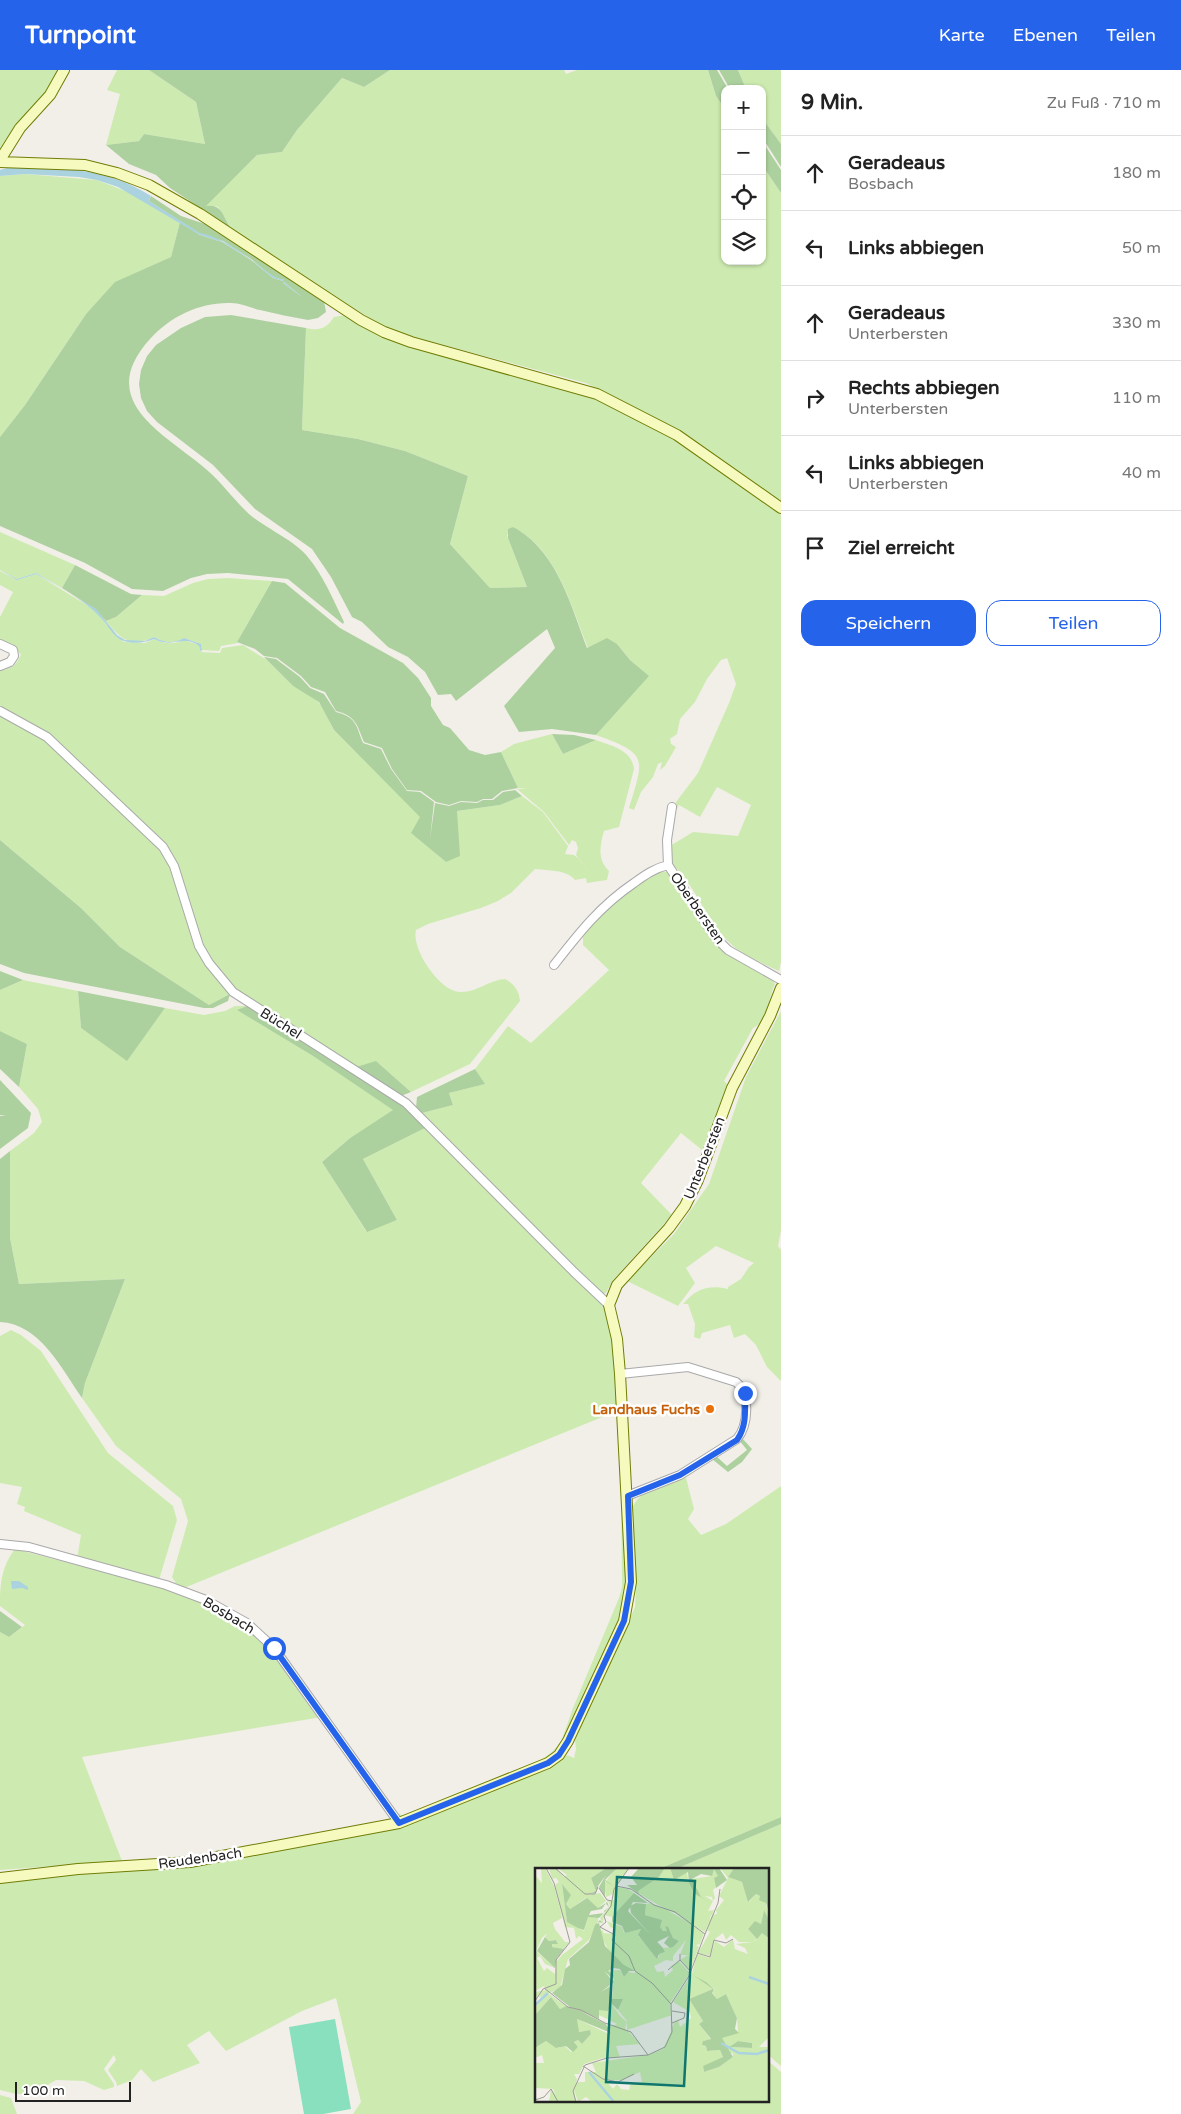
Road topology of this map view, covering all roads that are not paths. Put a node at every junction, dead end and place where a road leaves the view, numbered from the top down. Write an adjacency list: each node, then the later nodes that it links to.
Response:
1 (64, 70): 2 (street)
2 (0, 161): 3 (street)
3 (781, 508)
4 (0, 644): 5 (street)
5 (0, 666)
6 (0, 711): 12 (street, Büchel)
7 (672, 807): 8 (street, Oberbersten)
8 (668, 865): 9 (street, Oberbersten); 10 (street, Oberbersten)
9 (554, 965)
10 (781, 980)
11 (781, 988): 12 (street, Unterbersten)
12 (608, 1304): 13 (street)
13 (620, 1374): 14 (street); 14 (street)
14 (628, 1496): 16 (street, Reudenbach)
15 (0, 1544): 16 (street, Bosbach)
16 (399, 1823): 17 (street, Reudenbach)
17 (0, 1878)

